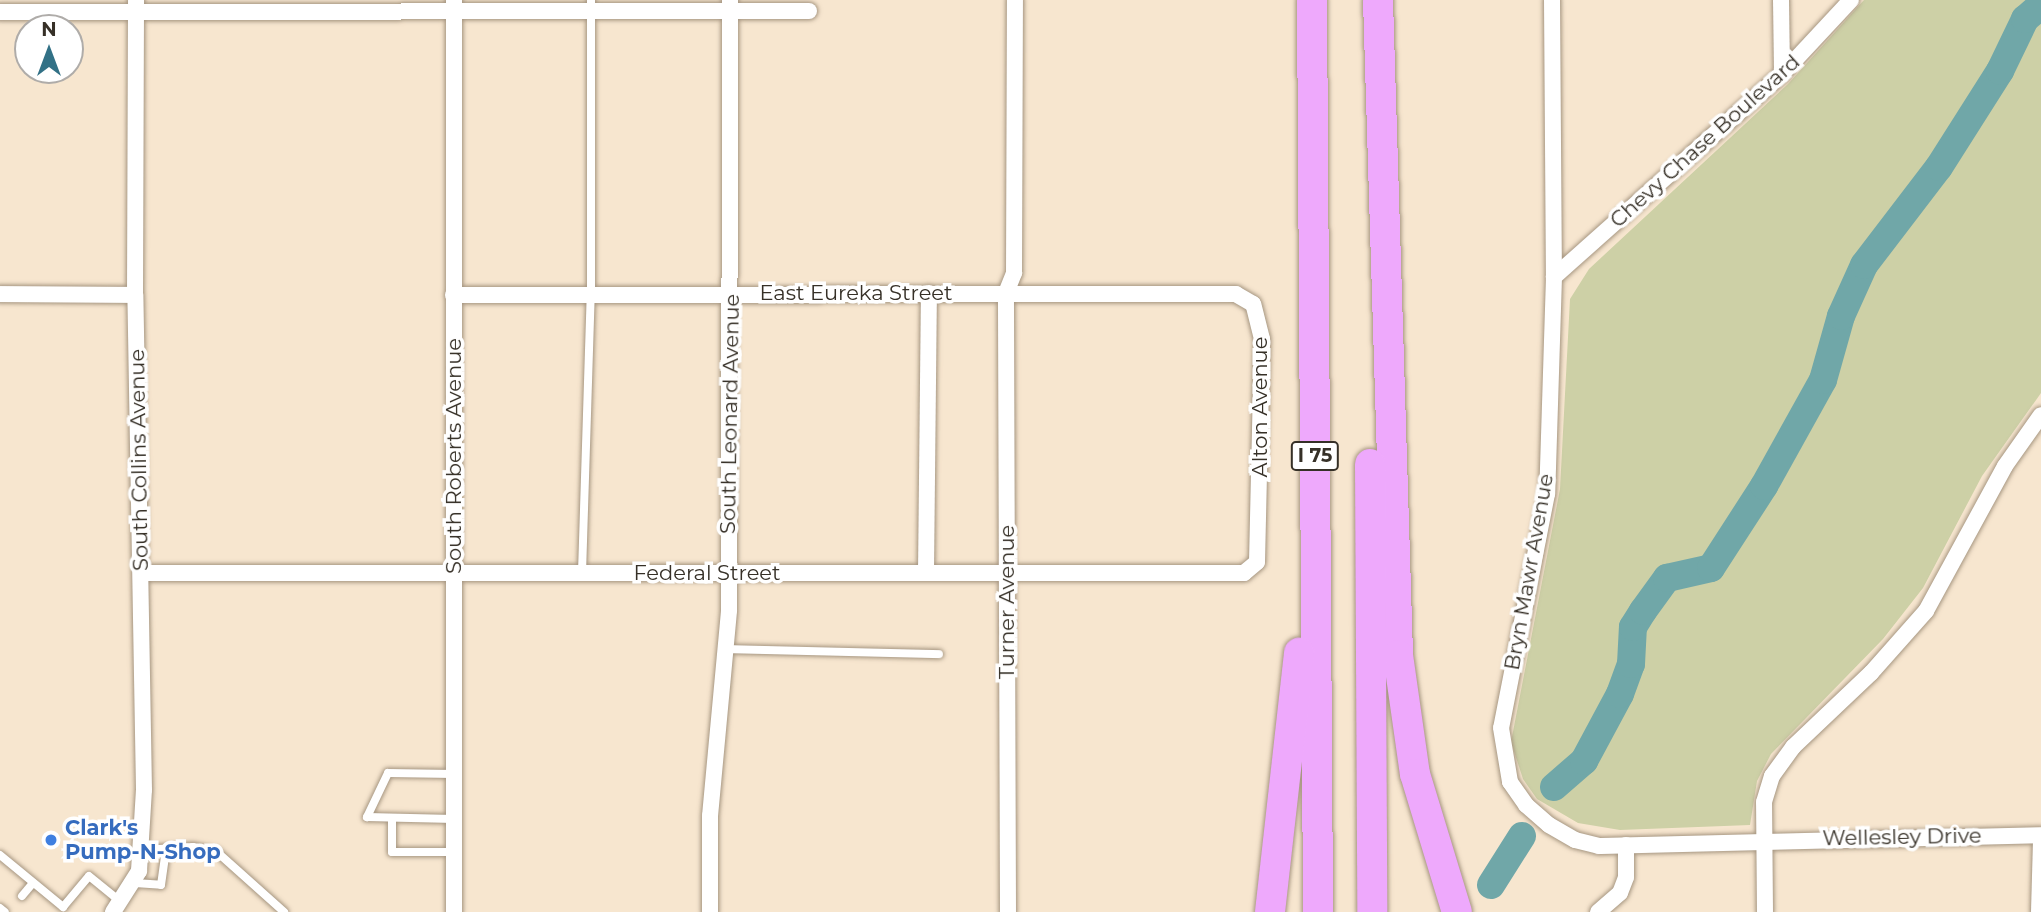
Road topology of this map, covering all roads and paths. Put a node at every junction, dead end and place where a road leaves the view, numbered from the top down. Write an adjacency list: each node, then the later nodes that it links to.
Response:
1 (1015, 0): 20 (street, Turner Avenue)
2 (1312, 0): 15 (highway, I 75)
3 (1367, 0): 58 (highway, I 75)
4 (1378, 0): 59 (highway)
5 (1552, 0): 16 (street, Bryn Mawr Avenue)
6 (1781, 0): 14 (street)
7 (1851, 0): 14 (street, Chevy Chase Boulevard)
8 (136, 6): 9 (street); 13 (street); 23 (street, South Collins Avenue)
9 (453, 6): 10 (street); 24 (street, South Roberts Avenue)
10 (592, 6): 11 (street); 21 (lane)
11 (730, 6): 12 (street); 22 (street, South Leonard Avenue)
12 (809, 11)
13 (0, 12)
14 (1782, 74): 16 (street, Chevy Chase Boulevard)
15 (1313, 197): 56 (highway); 57 (highway, I 75)
16 (1554, 277): 40 (street, Bryn Mawr Avenue)
17 (1216, 292): 20 (street, East Eureka Street); 26 (street, Alton Avenue)
18 (0, 293): 23 (street)
19 (929, 293): 20 (street, East Eureka Street); 22 (street, East Eureka Street); 31 (street)
20 (1006, 293): 32 (street, Turner Avenue)
21 (591, 294): 22 (street, East Eureka Street); 24 (street, East Eureka Street); 29 (lane)
22 (732, 294): 30 (street, South Leonard Avenue)
23 (135, 295): 27 (street, South Collins Avenue)
24 (453, 295): 28 (street, South Roberts Avenue)
25 (2041, 415): 39 (street)
26 (1259, 553): 32 (street, Federal Street)
27 (142, 573): 28 (street, Federal Street); 42 (street, South Collins Avenue)
28 (454, 573): 29 (street, Federal Street); 35 (street, South Roberts Avenue)
29 (582, 573): 30 (street, Federal Street)
30 (728, 573): 31 (street, Federal Street); 33 (street, South Leonard Avenue)
31 (926, 573): 32 (street, Federal Street)
32 (1007, 573): 55 (street, Turner Avenue)
33 (726, 649): 34 (lane); 54 (street, South Leonard Avenue)
34 (939, 654)
35 (454, 774): 36 (lane); 37 (street, South Roberts Avenue)
36 (392, 818): 37 (lane); 43 (lane)
37 (454, 819): 43 (street, South Roberts Avenue)
38 (2041, 838): 39 (street, Wellesley Drive); 62 (street)
39 (1763, 840): 40 (street, Bryn Mawr Avenue); 61 (street)
40 (1626, 845): 60 (street)
41 (166, 849): 42 (lane); 46 (lane); 52 (lane)
42 (142, 850): 46 (street, South Collins Avenue)
43 (454, 852): 53 (street, South Roberts Avenue)
44 (0, 855): 45 (lane)
45 (33, 883): 47 (lane); 50 (lane)
46 (135, 883): 48 (street, South Collins Avenue)
47 (22, 896)
48 (117, 907): 50 (lane)
49 (0, 908): 51 (lane)
50 (61, 910)
51 (9, 911)
52 (284, 912)
53 (454, 912)
54 (710, 912)
55 (1009, 912)
56 (1270, 912)
57 (1318, 912)
58 (1372, 912)
59 (1457, 912)
60 (1598, 912)
61 (1765, 912)
62 (2039, 912)

